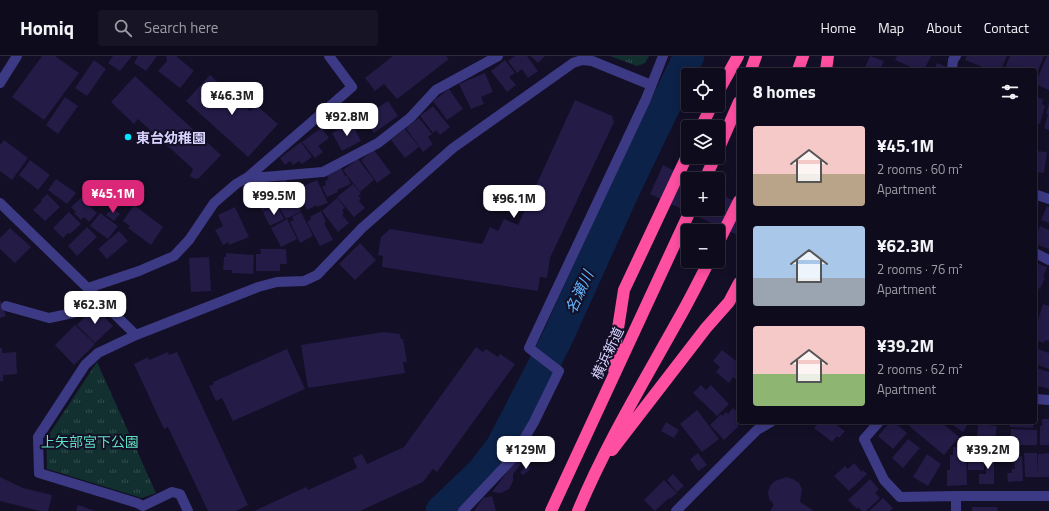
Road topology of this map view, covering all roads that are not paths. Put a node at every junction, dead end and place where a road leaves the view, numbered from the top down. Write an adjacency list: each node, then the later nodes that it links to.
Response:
1 (17, 56): 15 (street)
2 (329, 56): 20 (street)
3 (498, 56): 20 (street)
4 (663, 56): 16 (street)
5 (738, 56): 14 (highway)
6 (756, 56): 10 (highway)
7 (803, 56): 11 (highway)
8 (828, 56): 12 (highway)
9 (956, 56): 13 (street)
10 (752, 68)
11 (799, 68)
12 (826, 68)
13 (952, 68)
14 (725, 79)
15 (0, 83)
16 (651, 85): 34 (street); 44 (street)
17 (737, 107): 18 (highway)
18 (725, 134)
19 (683, 164): 35 (highway)
20 (248, 177): 31 (street)
21 (1037, 196): 22 (street)
22 (1049, 199)
23 (0, 203): 31 (street)
24 (737, 205): 26 (highway)
25 (688, 216): 35 (highway, 横浜新道)
26 (725, 229)
27 (1037, 254): 28 (street)
28 (1049, 260)
29 (705, 268): 40 (highway)
30 (737, 287): 40 (highway)
31 (88, 288): 32 (street)
32 (97, 297): 33 (street); 34 (street)
33 (6, 306)
34 (136, 335): 43 (street)
35 (610, 382): 45 (highway, 横浜新道)
36 (1037, 399): 37 (street)
37 (1049, 400)
38 (768, 424): 47 (street)
39 (877, 424): 41 (street)
40 (595, 472): 46 (highway)
41 (956, 496): 42 (street); 48 (street)
42 (1049, 496)
43 (188, 511)
44 (463, 511)
45 (551, 511)
46 (578, 511)
47 (676, 511)
48 (956, 511)

